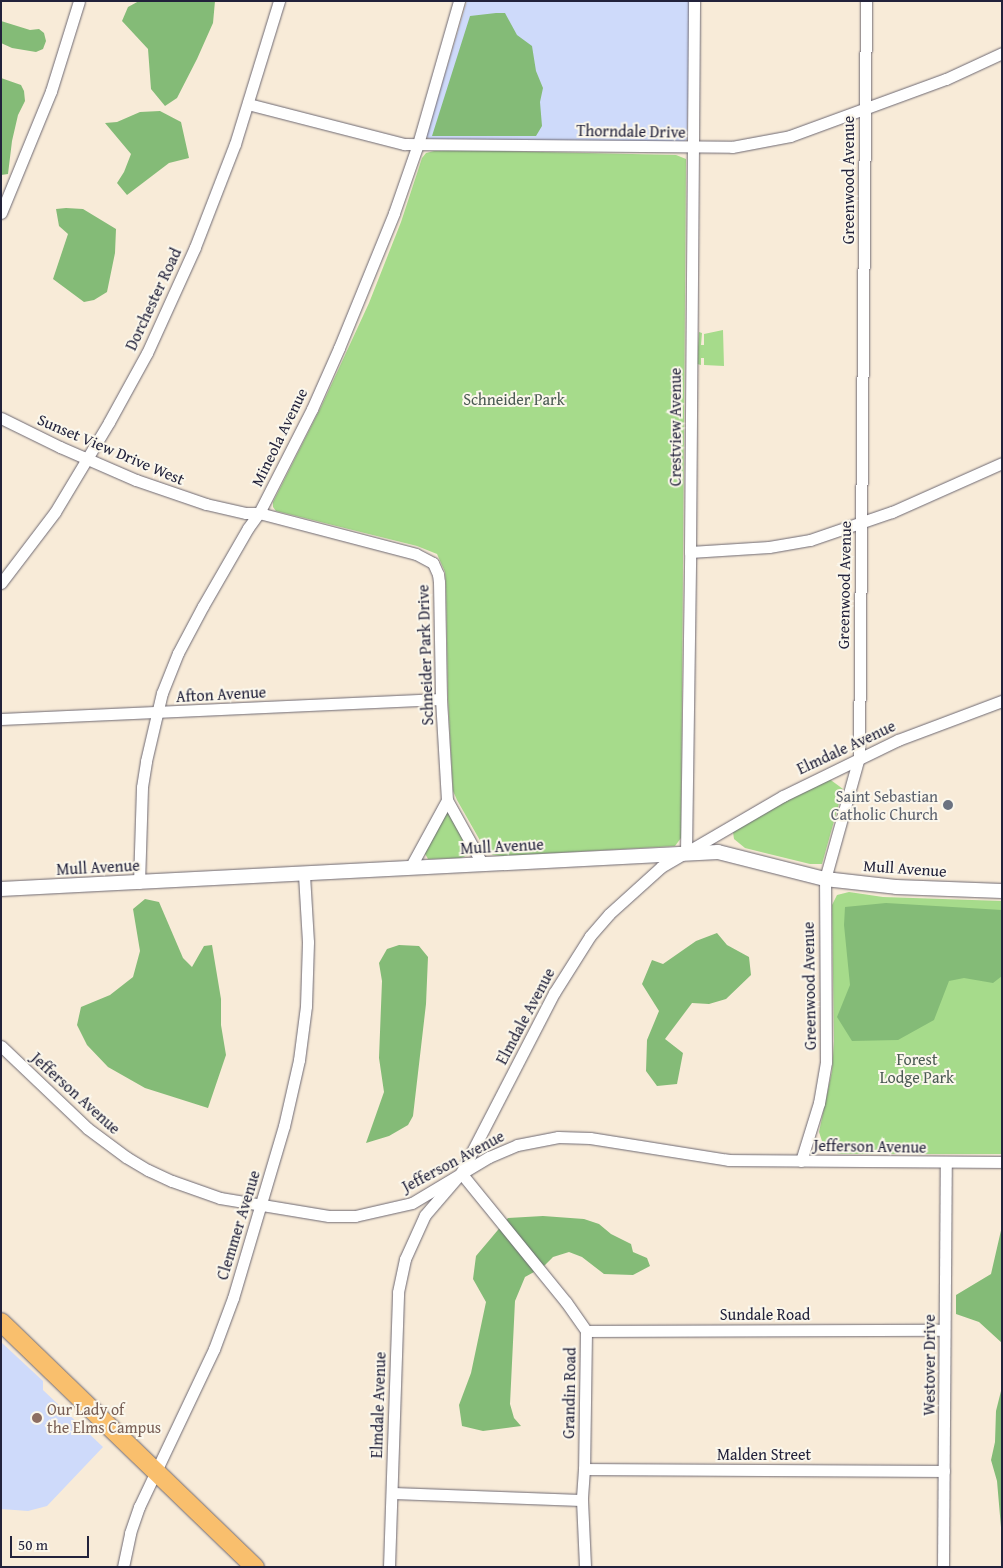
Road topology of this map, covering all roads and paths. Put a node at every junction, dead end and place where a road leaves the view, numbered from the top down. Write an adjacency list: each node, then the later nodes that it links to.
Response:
1 (80, 1): 11 (street)
2 (279, 1): 7 (street, Dorchester Road)
3 (459, 1): 9 (street, Mineola Avenue)
4 (694, 1): 10 (street, Crestview Avenue)
5 (866, 1): 8 (street, Greenwood Avenue)
6 (1002, 53): 8 (street, Thorndale Drive)
7 (248, 104): 9 (street, Thorndale Drive); 13 (street, Dorchester Road)
8 (864, 109): 10 (street, Thorndale Drive); 16 (street, Greenwood Avenue)
9 (418, 144): 10 (street, Thorndale Drive); 15 (street, Mineola Avenue)
10 (694, 148): 18 (street, Crestview Avenue)
11 (1, 213)
12 (1, 418): 13 (street, Sunset View Drive West)
13 (87, 459): 15 (street, Sunset View Drive West); 19 (street, Dorchester Road)
14 (1002, 463): 16 (street)
15 (259, 513): 17 (street, Sunset View Drive West); 22 (street, Mineola Avenue)
16 (861, 524): 18 (street); 24 (street, Greenwood Avenue)
17 (355, 538): 20 (street, Schneider Park Drive)
18 (690, 552): 26 (street, Crestview Avenue)
19 (1, 584)
20 (441, 699): 22 (street, Afton Avenue); 25 (street, Schneider Park Drive)
21 (1002, 701): 24 (street, Elmdale Avenue)
22 (156, 714): 23 (street, Afton Avenue); 31 (street, Mineola Avenue)
23 (1, 719)
24 (859, 757): 26 (street, Elmdale Avenue); 30 (street, Greenwood Avenue)
25 (446, 800): 27 (street, Schneider Park Drive); 28 (street)
26 (686, 853): 27 (street, Mull Avenue); 30 (street, Mull Avenue); 38 (street, Elmdale Avenue)
27 (483, 865): 28 (street, Mull Avenue)
28 (410, 868): 29 (street, Mull Avenue)
29 (304, 874): 31 (street, Mull Avenue); 39 (street, Clemmer Avenue)
30 (825, 879): 33 (street, Mull Avenue); 35 (street, Greenwood Avenue)
31 (140, 883): 32 (street, Mull Avenue)
32 (1, 889)
33 (1002, 891)
34 (1, 1046): 39 (street, Jefferson Avenue)
35 (801, 1161): 37 (street, Jefferson Avenue); 38 (street, Jefferson Avenue)
36 (1002, 1162): 37 (street, Jefferson Avenue)
37 (946, 1163): 41 (street, Westover Drive)
38 (461, 1173): 39 (street, Jefferson Avenue); 42 (street, Grandin Road); 46 (street, Elmdale Avenue)
39 (259, 1206): 44 (street, Clemmer Avenue)
40 (1, 1322): 44 (main road)
41 (944, 1330): 42 (street, Sundale Road); 45 (street, Westover Drive)
42 (586, 1331): 43 (street, Grandin Road)
43 (584, 1469): 45 (street, Malden Street); 47 (street, Grandin Road)
44 (156, 1470): 48 (street, Clemmer Avenue); 49 (main road)
45 (944, 1471): 52 (street, Westover Drive)
46 (392, 1493): 47 (street); 50 (street, Elmdale Avenue)
47 (582, 1500): 51 (street, Grandin Road)
48 (123, 1567)
49 (255, 1567)
50 (389, 1567)
51 (585, 1567)
52 (943, 1567)

